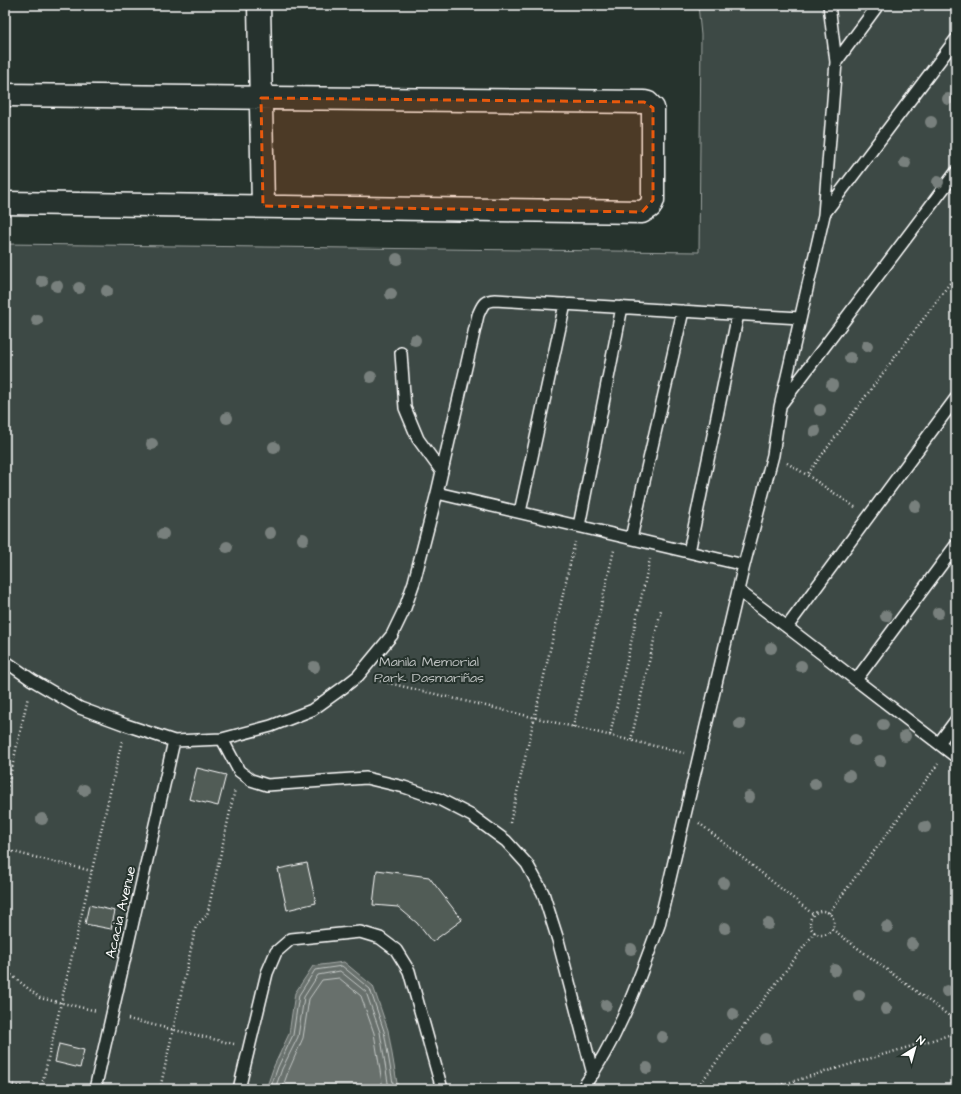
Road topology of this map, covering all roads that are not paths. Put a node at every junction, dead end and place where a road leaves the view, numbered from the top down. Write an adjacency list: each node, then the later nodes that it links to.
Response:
1 (259, 5): 7 (street)
2 (829, 5): 5 (lane)
3 (878, 5): 5 (lane)
4 (956, 39): 11 (lane)
5 (836, 62): 11 (lane)
6 (5, 94): 7 (street)
7 (261, 98): 10 (street); 10 (street)
8 (956, 172): 19 (lane)
9 (5, 203): 10 (street)
10 (263, 206)
11 (824, 215): 16 (lane)
12 (565, 304): 13 (lane); 20 (lane); 22 (lane)
13 (622, 307): 14 (lane); 23 (lane)
14 (683, 311): 15 (lane); 24 (lane)
15 (738, 314): 16 (lane); 26 (lane)
16 (800, 318): 19 (lane)
17 (401, 352): 20 (lane)
18 (956, 398): 29 (lane)
19 (780, 407): 27 (lane)
20 (442, 472): 21 (lane)
21 (437, 493): 22 (lane); 33 (lane)
22 (520, 512): 23 (lane)
23 (579, 526): 24 (lane)
24 (631, 538): 26 (lane)
25 (956, 545): 31 (lane)
26 (689, 552): 27 (lane)
27 (744, 565): 28 (lane)
28 (739, 591): 29 (lane); 36 (lane)
29 (788, 627): 31 (lane)
30 (5, 661): 34 (lane)
31 (856, 680): 35 (lane)
32 (956, 720): 35 (lane)
33 (222, 739): 34 (lane); 36 (lane)
34 (174, 741): 37 (lane, Acacia Avenue)
35 (948, 750)
36 (593, 1074): 40 (lane)
37 (95, 1089)
38 (239, 1089): 39 (lane)
39 (442, 1089)
40 (582, 1089)

